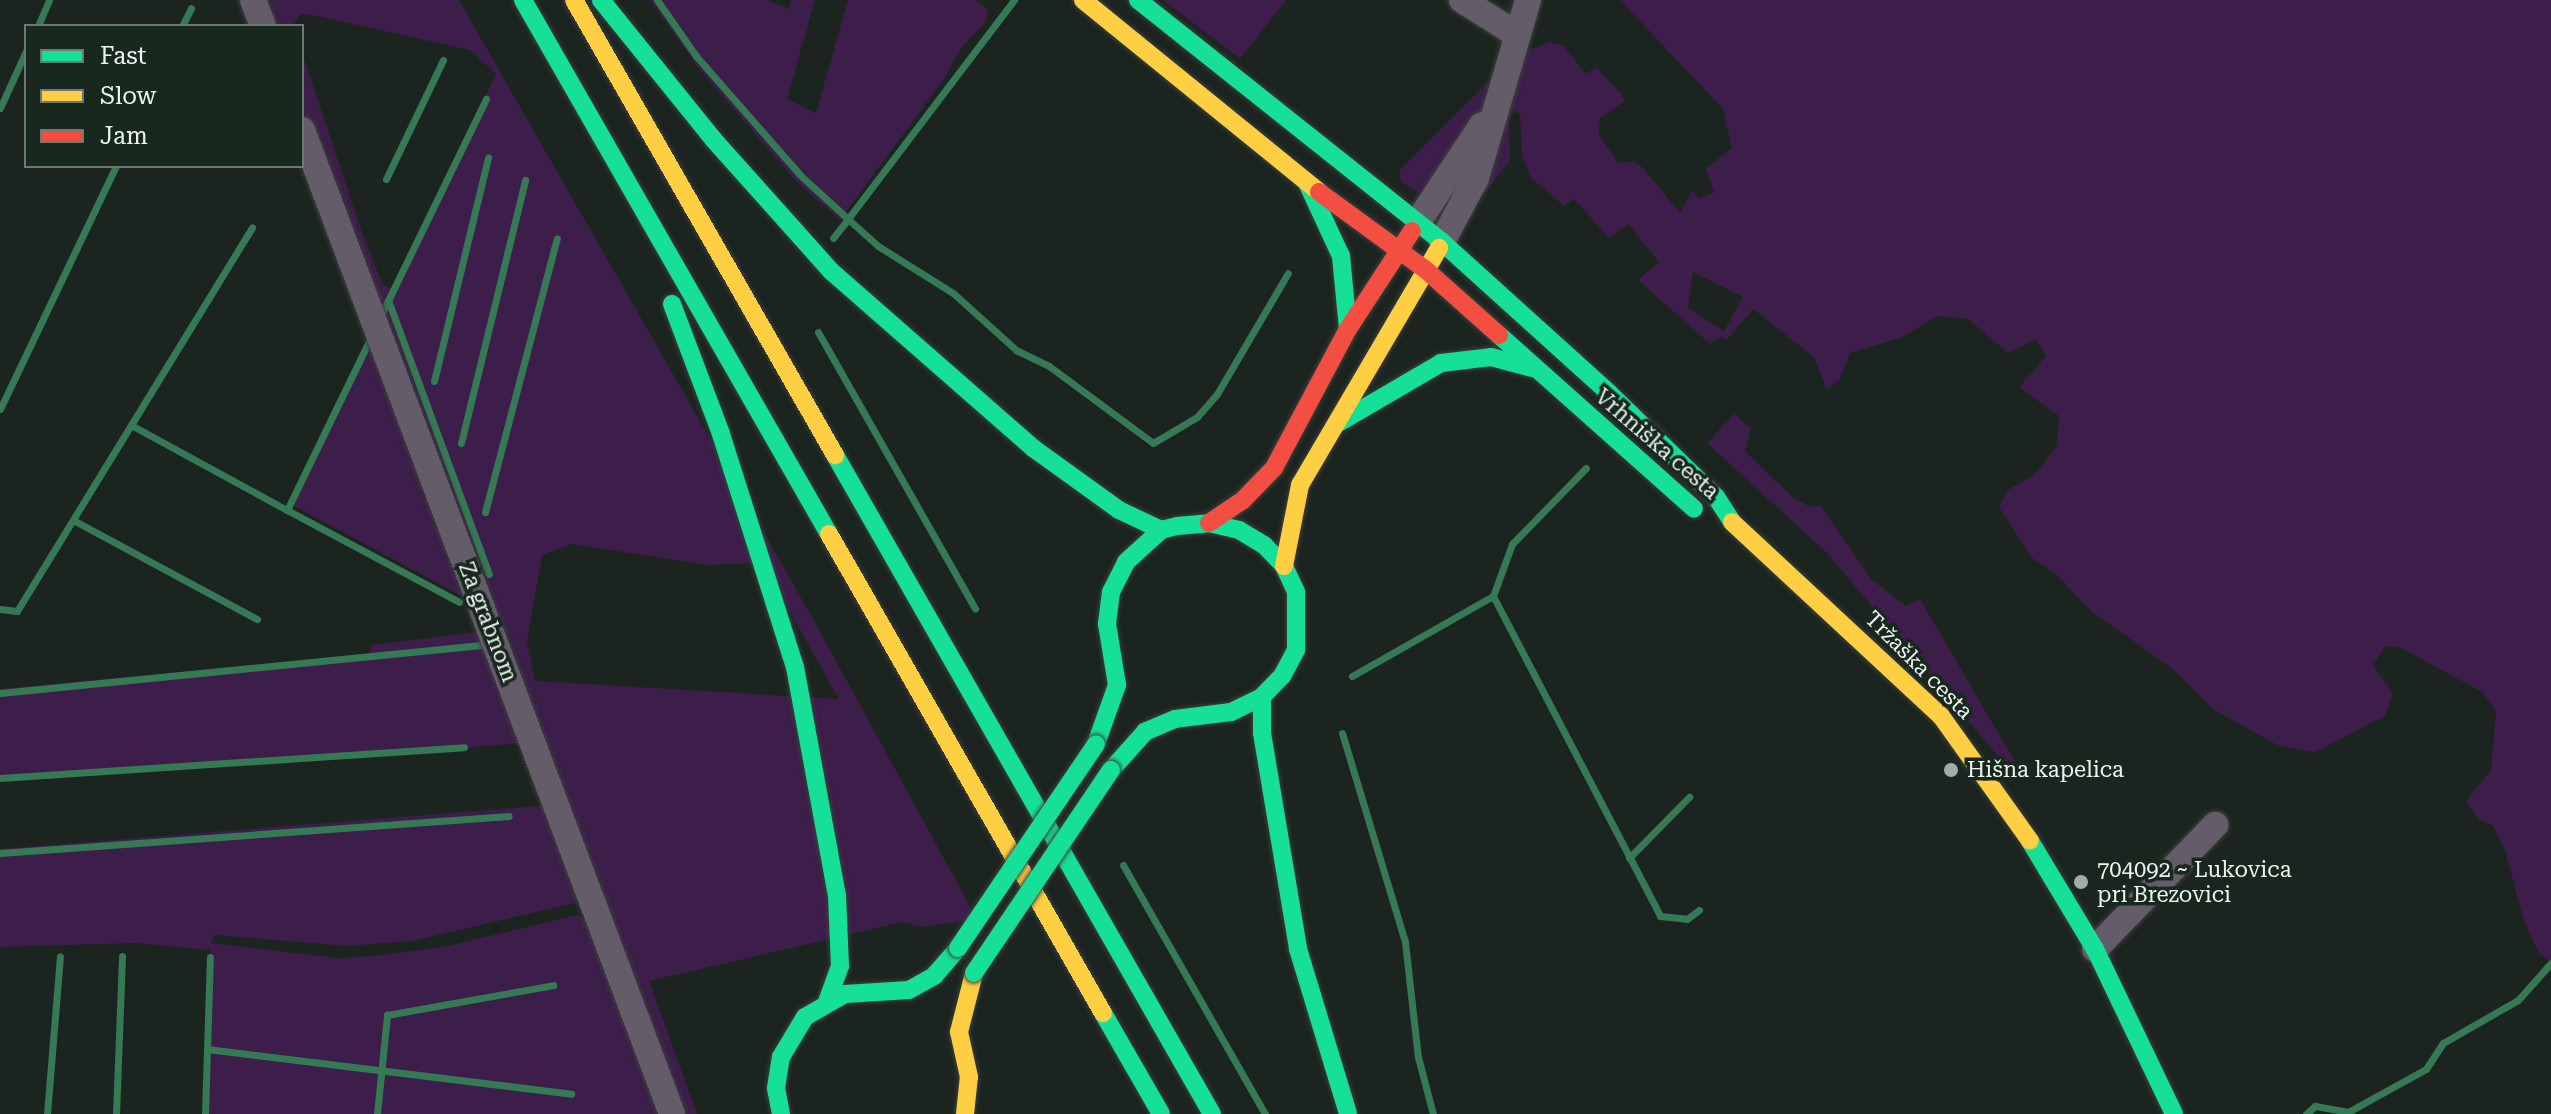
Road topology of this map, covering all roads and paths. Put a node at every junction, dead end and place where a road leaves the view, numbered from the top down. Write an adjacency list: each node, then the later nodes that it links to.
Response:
1 (253, 0): 9 (street)
2 (523, 0): 13 (main road)
3 (574, 0): 36 (main road)
4 (601, 0): 24 (main road)
5 (1083, 0): 14 (main road, Vrhniška cesta)
6 (1138, 0): 15 (main road, Vrhniška cesta)
7 (1462, 0): 10 (street)
8 (1528, 0): 10 (street)
9 (262, 24)
10 (1516, 34): 11 (street)
11 (1493, 109): 15 (street); 16 (street)
12 (304, 135): 32 (street, Za grabnom)
13 (605, 143): 28 (main road); 35 (main road)
14 (1307, 183): 17 (main road, Vrhniška cesta); 19 (main road)
15 (1418, 222): 16 (main road, Vrhniška cesta); 17 (main road)
16 (1442, 242): 18 (main road); 23 (main road, Vrhniška cesta)
17 (1401, 251): 18 (main road, Vrhniška cesta); 19 (main road)
18 (1426, 270): 20 (main road, Vrhniška cesta); 21 (main road)
19 (1348, 329): 22 (main road)
20 (1534, 368): 21 (main road); 23 (main road, Vrhniška cesta)
21 (1334, 426): 25 (main road)
22 (1209, 523): 24 (main road); 25 (main road)
23 (1736, 528): 29 (main road, Tržaška cesta)
24 (1161, 530): 30 (main road, bridge)
25 (1284, 566): 26 (main road)
26 (1262, 697): 34 (main road, bridge); 37 (main road)
27 (2215, 825): 29 (street)
28 (837, 895): 30 (main road); 31 (main road)
29 (2095, 949): 38 (main road, Tržaška cesta)
30 (827, 1001): 31 (main road)
31 (805, 1017): 33 (main road)
32 (672, 1114)
33 (781, 1114)
34 (965, 1114)
35 (1161, 1114)
36 (1212, 1114)
37 (1348, 1114)
38 (2174, 1114)

